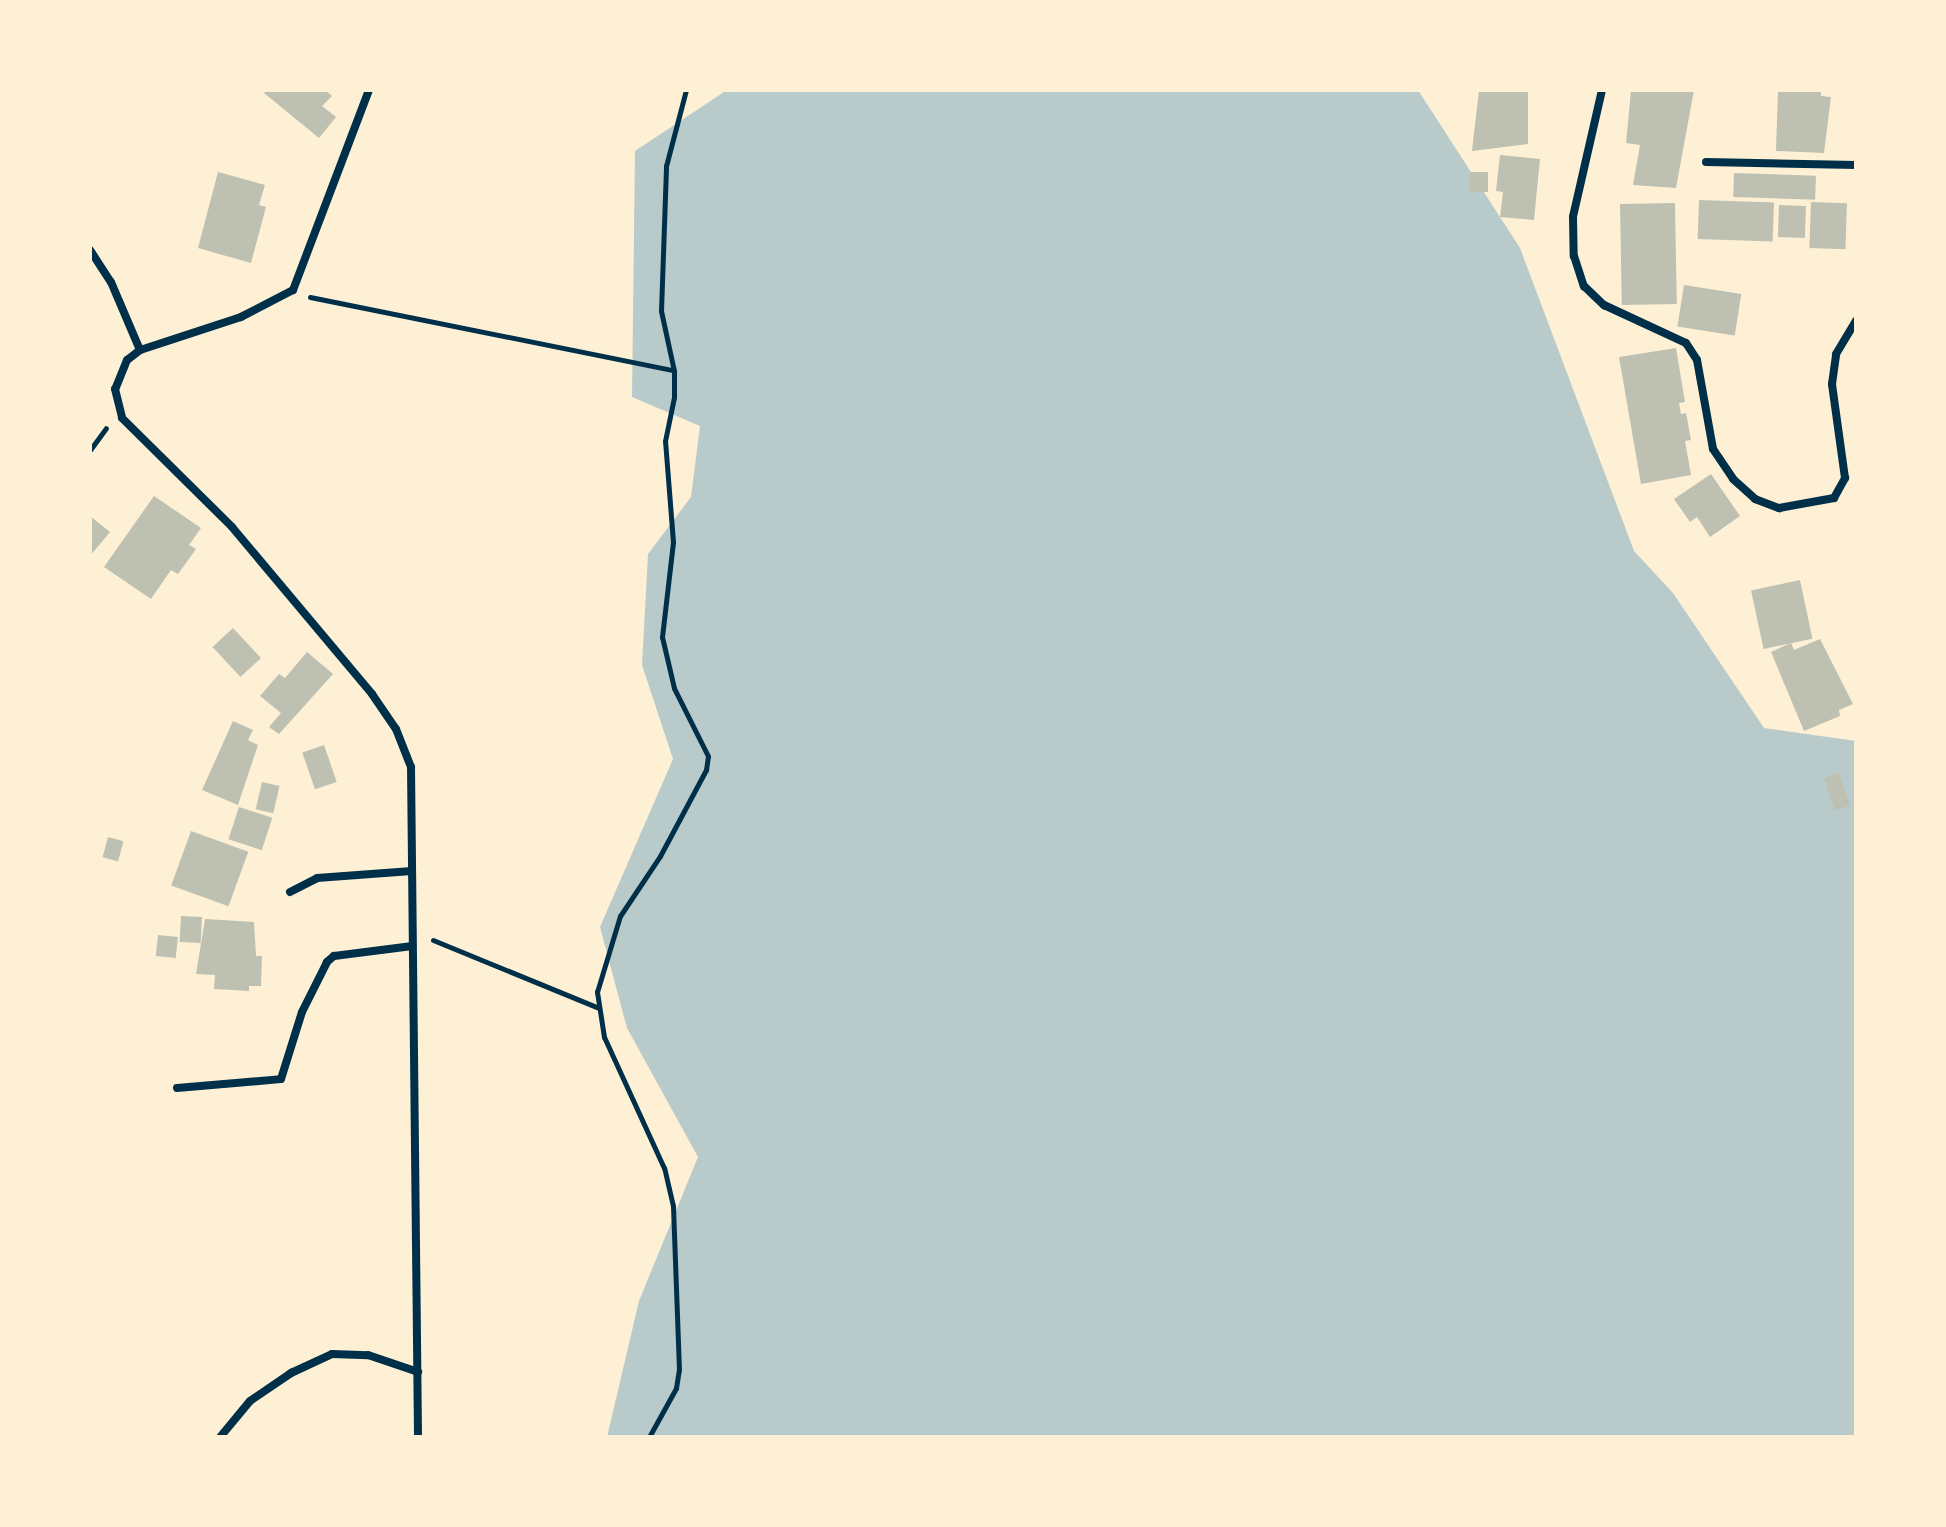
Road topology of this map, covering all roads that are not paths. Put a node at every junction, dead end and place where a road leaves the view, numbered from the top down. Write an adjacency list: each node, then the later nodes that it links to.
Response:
1 (369, 90): 7 (street)
2 (1602, 90): 6 (street)
3 (1706, 162): 4 (street)
4 (1856, 165)
5 (90, 250): 7 (street)
6 (1856, 321)
7 (140, 350): 8 (street)
8 (412, 871): 9 (street); 10 (street)
9 (290, 892)
10 (412, 946): 11 (street); 12 (street)
11 (177, 1088)
12 (418, 1372): 13 (street); 14 (street)
13 (221, 1436)
14 (418, 1437)

